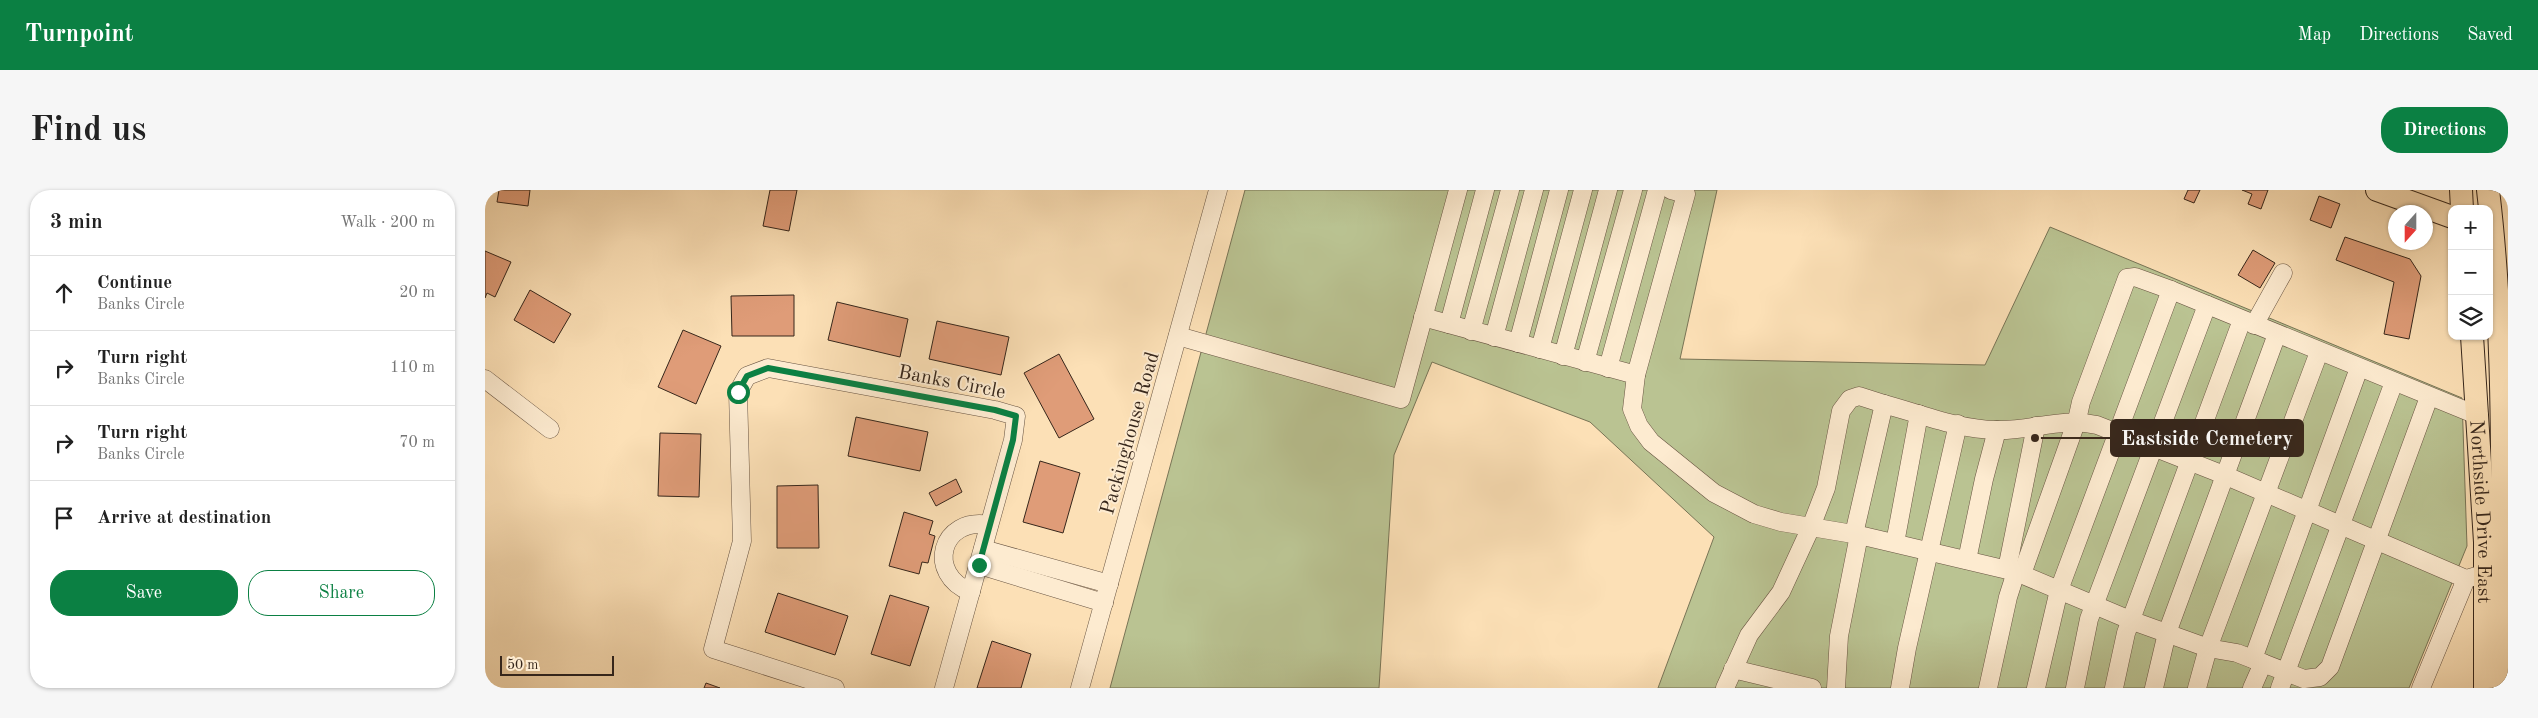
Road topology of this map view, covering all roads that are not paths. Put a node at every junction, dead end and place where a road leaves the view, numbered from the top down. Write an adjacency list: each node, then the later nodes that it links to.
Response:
1 (1218, 190): 26 (street, Packinghouse Road)
2 (1458, 190): 21 (street)
3 (1485, 190): 23 (street)
4 (1510, 190): 24 (street)
5 (1534, 190): 27 (street)
6 (1559, 190): 29 (street)
7 (1583, 190): 30 (street)
8 (1608, 190): 32 (street)
9 (1633, 190): 33 (street)
10 (1657, 190): 34 (street)
11 (1671, 190): 36 (street)
12 (2377, 190): 16 (main road)
13 (2461, 190): 15 (main road)
14 (2488, 190): 17 (main road, Northside Drive East)
15 (2462, 205)
16 (2448, 217)
17 (2497, 237): 38 (main road, Northside Drive East)
18 (2283, 273): 22 (street)
19 (2171, 290): 20 (street); 44 (street); 50 (street)
20 (2207, 305): 22 (street); 51 (street)
21 (1423, 318): 23 (street); 26 (street)
22 (2248, 322): 25 (street); 52 (street)
23 (1449, 324): 24 (street)
24 (1471, 331): 27 (street)
25 (2277, 334): 31 (street); 53 (street)
26 (1178, 336): 67 (street, Packinghouse Road)
27 (1494, 337): 29 (street)
28 (2472, 340): 43 (main road, Northside Drive East)
29 (1518, 343): 30 (street)
30 (1540, 349): 32 (street)
31 (2319, 352): 35 (street); 54 (street)
32 (1563, 356): 33 (street)
33 (1585, 362): 34 (street)
34 (1608, 368): 36 (street)
35 (2359, 368): 39 (street); 55 (street)
36 (1636, 376): 58 (street)
37 (485, 379): 47 (street)
38 (2505, 380): 49 (main road, Northside Drive East)
39 (2394, 382): 40 (street); 57 (street)
40 (2429, 397): 43 (street); 60 (street)
41 (1884, 404): 42 (street); 58 (street); 59 (street)
42 (1919, 414): 45 (street); 61 (street)
43 (2479, 416): 66 (main road, Northside Drive East)
44 (2077, 420): 46 (street); 50 (street); 65 (street)
45 (1958, 424): 48 (street); 62 (street)
46 (2036, 426): 48 (street); 65 (street)
47 (550, 428)
48 (1997, 430): 64 (street)
49 (2506, 430): 66 (main road, Northside Drive East)
50 (2118, 432): 51 (street); 68 (street)
51 (2153, 446): 52 (street); 71 (street)
52 (2189, 461): 53 (street); 72 (street)
53 (2224, 475): 54 (street); 73 (street)
54 (2266, 493): 55 (street); 74 (street)
55 (2307, 510): 57 (street); 75 (street)
56 (989, 525): 63 (street, Banks Circle); 69 (street); 79 (street, Banks Circle)
57 (2342, 526): 60 (street); 77 (street)
58 (1811, 527): 59 (street); 76 (street)
59 (1857, 534): 61 (street); 84 (street)
60 (2377, 541): 66 (street); 78 (street)
61 (1895, 543): 62 (street)
62 (1929, 551): 64 (street); 85 (street)
63 (981, 557): 67 (street); 69 (street, Banks Circle); 70 (street)
64 (1967, 560): 65 (street)
65 (2015, 572): 68 (street); 86 (street)
66 (2491, 579): 93 (street); 94 (main road, Northside Drive East); 95 (main road, Northside Drive East)
67 (1109, 584): 70 (street, Packinghouse Road)
68 (2059, 590): 71 (street); 87 (street)
69 (971, 592): 80 (street, Banks Circle)
70 (1104, 603): 81 (street, Packinghouse Road)
71 (2095, 606): 72 (street); 88 (street)
72 (2130, 620): 73 (street); 89 (street)
73 (2167, 633): 74 (street); 90 (street)
74 (2208, 648): 75 (street); 91 (street)
75 (2258, 661): 77 (street); 92 (street)
76 (1733, 669): 82 (street); 83 (street)
77 (2284, 680): 78 (street)
78 (2309, 684)
79 (835, 688)
80 (944, 688)
81 (1080, 688)
82 (1725, 688)
83 (1812, 688)
84 (1836, 688)
85 (1901, 688)
86 (1988, 688)
87 (2036, 688)
88 (2075, 688)
89 (2114, 688)
90 (2154, 688)
91 (2197, 688)
92 (2252, 688)
93 (2421, 688)
94 (2485, 688)
95 (2504, 688)

